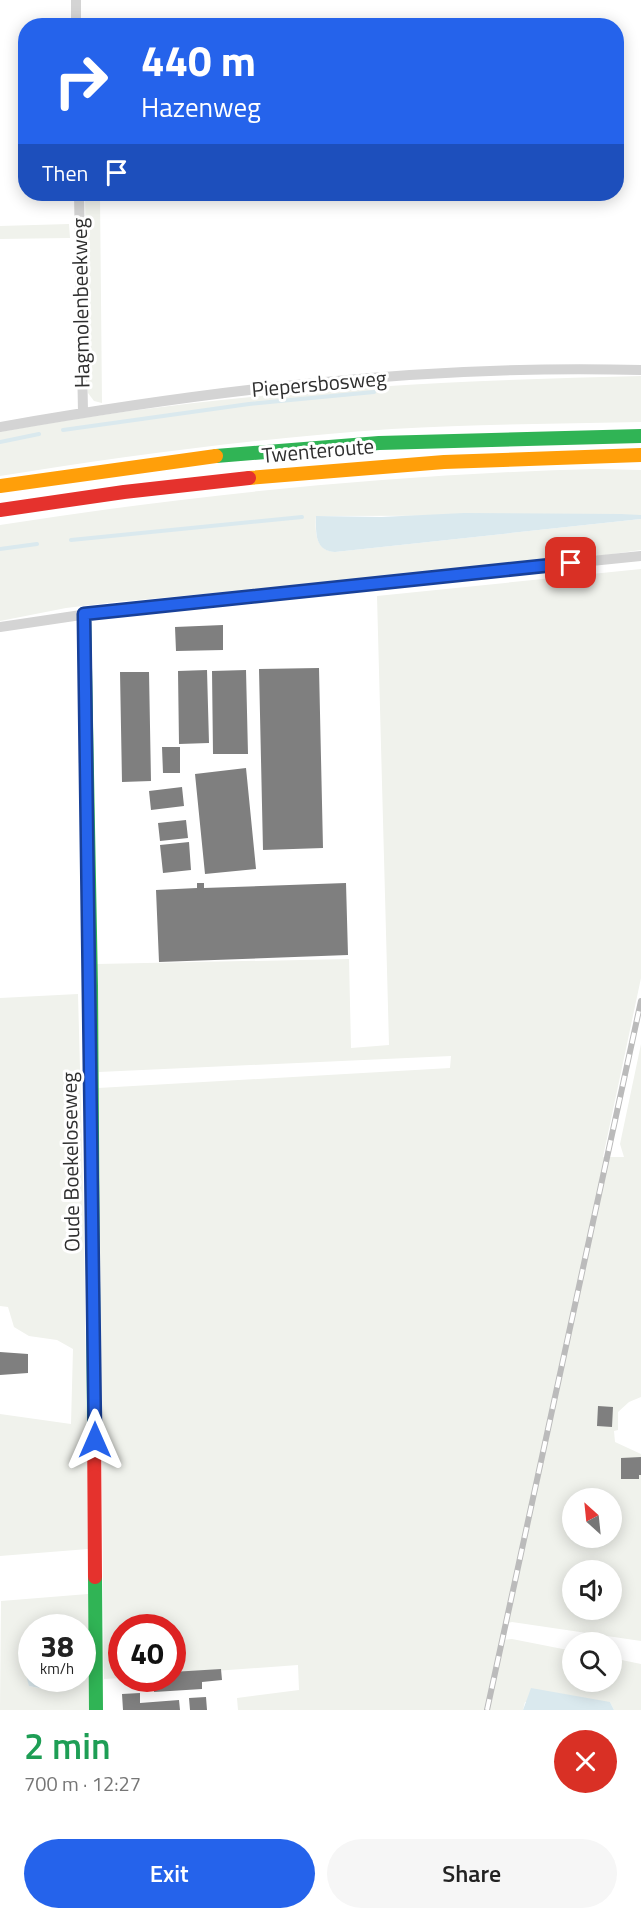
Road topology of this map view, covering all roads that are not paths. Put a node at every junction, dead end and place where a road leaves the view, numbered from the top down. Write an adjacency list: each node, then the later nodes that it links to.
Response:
1 (76, 0): 2 (street)
2 (76, 18)
3 (79, 201): 5 (street, Hagmolenbeekweg)
4 (641, 370): 5 (street, Piepersbosweg)
5 (83, 412): 6 (street, Piepersbosweg)
6 (0, 427)
7 (641, 436): 9 (main road, Twenteroute)
8 (641, 455): 10 (main road, Twenteroute)
9 (0, 486)
10 (0, 510)
11 (641, 556): 12 (street)
12 (84, 614): 13 (street); 14 (main road, Oude Boekeloseweg)
13 (0, 627)
14 (96, 1710)

